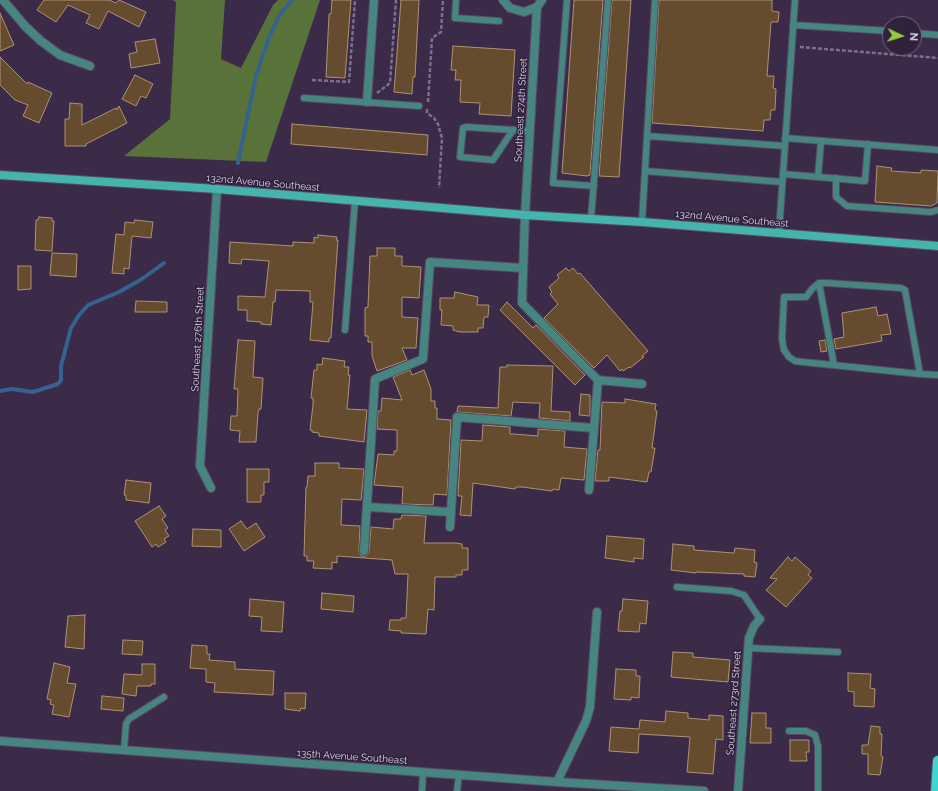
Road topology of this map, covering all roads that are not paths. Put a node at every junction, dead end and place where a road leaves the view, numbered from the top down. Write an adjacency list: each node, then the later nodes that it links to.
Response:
1 (3, 0): 9 (street); 16 (street)
2 (374, 0): 18 (street)
3 (456, 0): 11 (lane)
4 (503, 0): 10 (street, Southeast 274th Street)
5 (567, 0): 34 (lane)
6 (608, 0): 34 (lane)
7 (654, 0): 22 (lane)
8 (795, 0): 12 (lane)
9 (0, 2)
10 (540, 4): 21 (street, Southeast 274th Street)
11 (499, 21)
12 (793, 25): 13 (lane); 23 (lane)
13 (882, 31)
14 (922, 34): 15 (lane)
15 (938, 35)
16 (90, 66)
17 (304, 98): 18 (lane)
18 (367, 102): 19 (lane)
19 (419, 106)
20 (513, 130): 20 (lane); 21 (lane)
21 (530, 131): 38 (street, Southeast 274th Street)
22 (647, 136): 26 (lane); 28 (lane)
23 (785, 138): 24 (lane); 26 (lane)
24 (821, 141): 25 (lane); 31 (lane)
25 (868, 144): 27 (lane); 32 (lane)
26 (785, 146): 29 (lane)
27 (938, 150)
28 (645, 171): 33 (lane); 40 (lane)
29 (783, 174): 31 (lane); 33 (lane)
30 (0, 175): 35 (main road, 132nd Avenue Southeast)
31 (818, 177): 32 (lane)
32 (836, 178): 37 (lane)
33 (782, 182): 41 (lane)
34 (594, 186): 39 (lane)
35 (217, 189): 36 (main road, 132nd Avenue Southeast); 52 (street, Southeast 276th Street)
36 (355, 200): 38 (main road, 132nd Avenue Southeast); 45 (lane)
37 (938, 210)
38 (525, 215): 39 (main road, 132nd Avenue Southeast); 43 (street)
39 (592, 219): 40 (main road, 132nd Avenue Southeast)
40 (642, 222): 41 (main road, 132nd Avenue Southeast)
41 (779, 232): 42 (main road, 132nd Avenue Southeast)
42 (938, 246)
43 (522, 268): 49 (street); 54 (street)
44 (819, 283): 46 (lane); 46 (lane); 47 (lane)
45 (345, 330)
46 (834, 366): 47 (lane)
47 (920, 374): 48 (lane)
48 (938, 375)
49 (598, 380): 50 (street); 51 (street)
50 (642, 384)
51 (593, 428): 53 (street); 55 (street)
52 (211, 488)
53 (589, 490)
54 (368, 507): 55 (street); 57 (street)
55 (451, 512): 56 (street)
56 (450, 527)
57 (364, 551)
58 (677, 587): 60 (lane)
59 (597, 612): 70 (street)
60 (760, 619): 61 (street, Southeast 273rd Street)
61 (748, 648): 62 (lane); 76 (street, Southeast 273rd Street)
62 (838, 652)
63 (164, 697): 66 (lane)
64 (790, 731): 77 (lane)
65 (0, 741): 66 (street, 135th Avenue Southeast)
66 (124, 750): 68 (street, 135th Avenue Southeast)
67 (938, 761): 78 (main road)
68 (423, 773): 69 (street, 135th Avenue Southeast); 72 (lane)
69 (458, 775): 70 (street, 135th Avenue Southeast); 73 (lane)
70 (557, 782): 71 (street, 135th Avenue Southeast)
71 (604, 788): 74 (street, 135th Avenue Southeast)
72 (422, 791)
73 (457, 791)
74 (693, 791): 75 (street, 135th Avenue Southeast)
75 (704, 791)
76 (738, 791)
77 (818, 791)
78 (936, 791)

